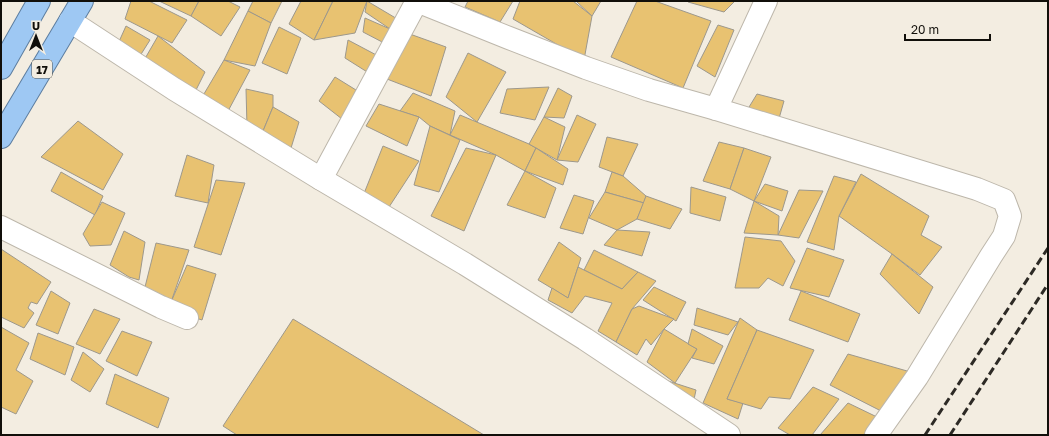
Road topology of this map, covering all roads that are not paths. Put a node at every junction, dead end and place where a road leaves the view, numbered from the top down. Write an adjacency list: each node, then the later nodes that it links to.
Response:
1 (39, 1): 6 (highway)
2 (82, 1): 5 (highway, 17)
3 (417, 1): 7 (street); 9 (street)
4 (766, 1): 7 (street)
5 (70, 21): 8 (highway, 17); 9 (street)
6 (3, 58)
7 (716, 109): 13 (street)
8 (1, 137)
9 (321, 179): 12 (street)
10 (1, 227): 11 (street)
11 (187, 318)
12 (729, 435)
13 (876, 435)

